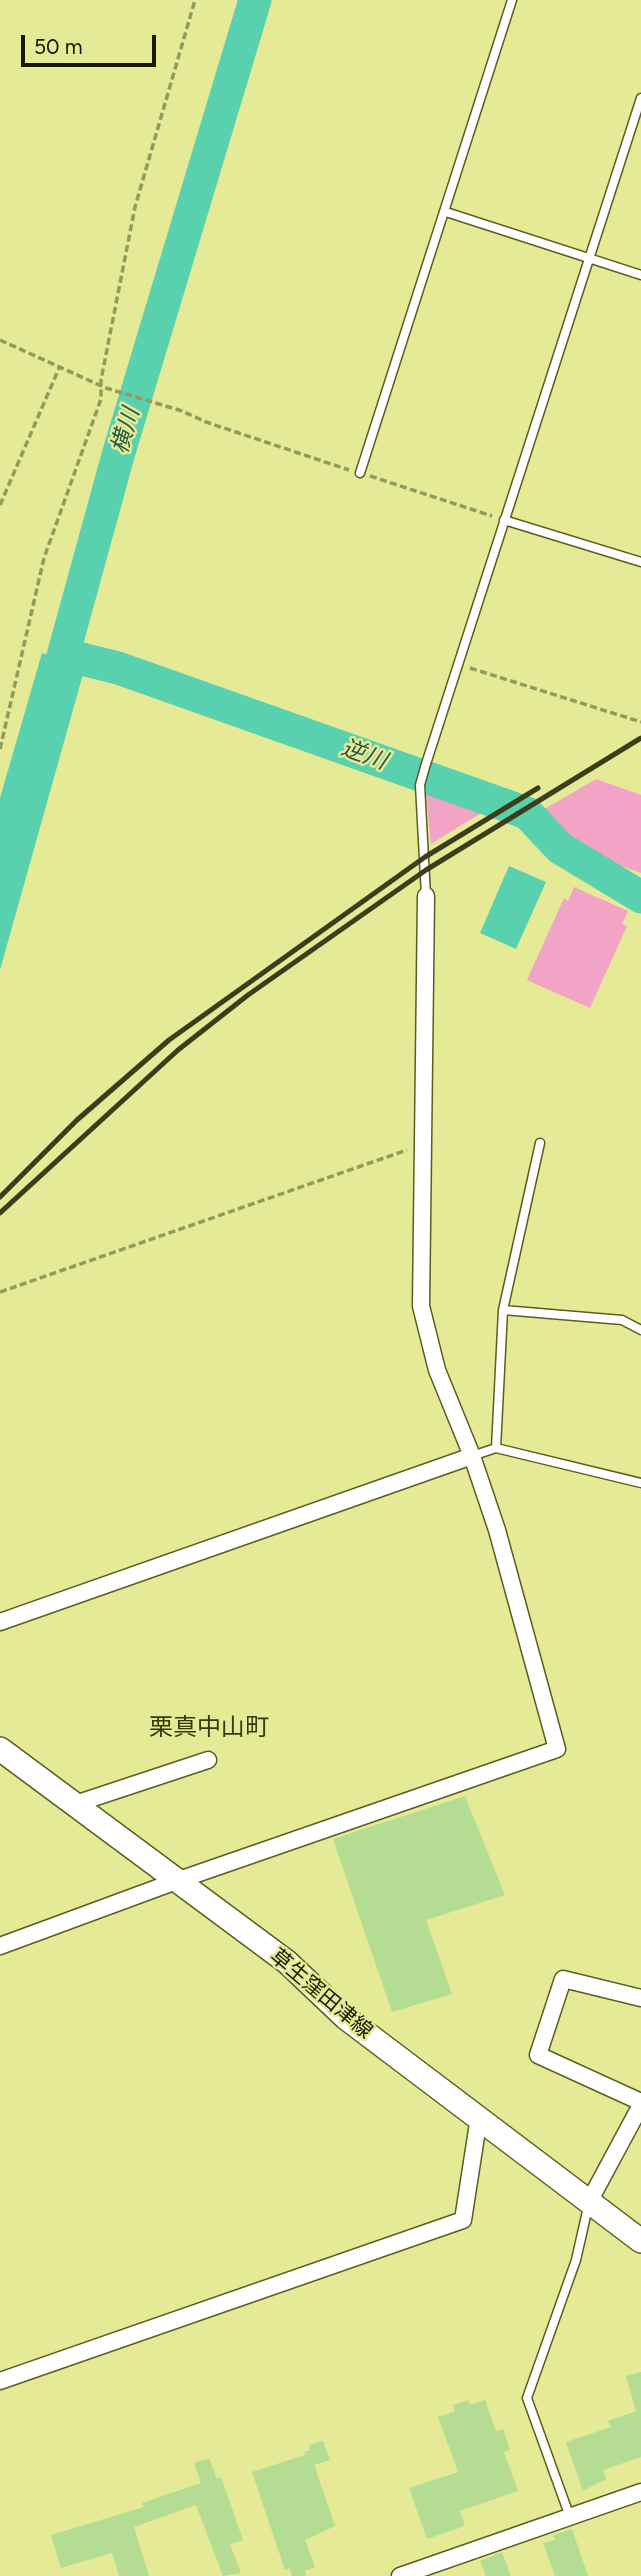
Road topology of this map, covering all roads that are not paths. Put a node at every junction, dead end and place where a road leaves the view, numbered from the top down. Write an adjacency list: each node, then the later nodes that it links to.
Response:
1 (512, 0): 3 (lane)
2 (641, 97): 4 (lane)
3 (446, 212): 4 (lane); 6 (lane)
4 (587, 258): 5 (lane); 7 (lane)
5 (641, 275)
6 (360, 473)
7 (504, 520): 8 (lane); 9 (lane)
8 (641, 562)
9 (426, 896): 14 (street)
10 (540, 1143): 11 (lane)
11 (503, 1310): 12 (lane); 13 (lane)
12 (641, 1329)
13 (496, 1448): 14 (lane); 15 (lane)
14 (472, 1456): 16 (street); 20 (street)
15 (641, 1483)
16 (0, 1622)
17 (0, 1749): 19 (main road, 草生窪田津線)
18 (208, 1760): 19 (street)
19 (75, 1804): 20 (main road, 草生窪田津線)
20 (179, 1880): 21 (street); 24 (main road, 草生窪田津線)
21 (0, 1946)
22 (641, 1998): 23 (street)
23 (641, 2103): 25 (street)
24 (479, 2117): 25 (main road, 草生窪田津線); 27 (street)
25 (590, 2200): 26 (main road, 草生窪田津線); 29 (lane)
26 (641, 2241)
27 (0, 2381)
28 (641, 2492): 29 (street)
29 (570, 2517): 30 (street)
30 (400, 2576)

